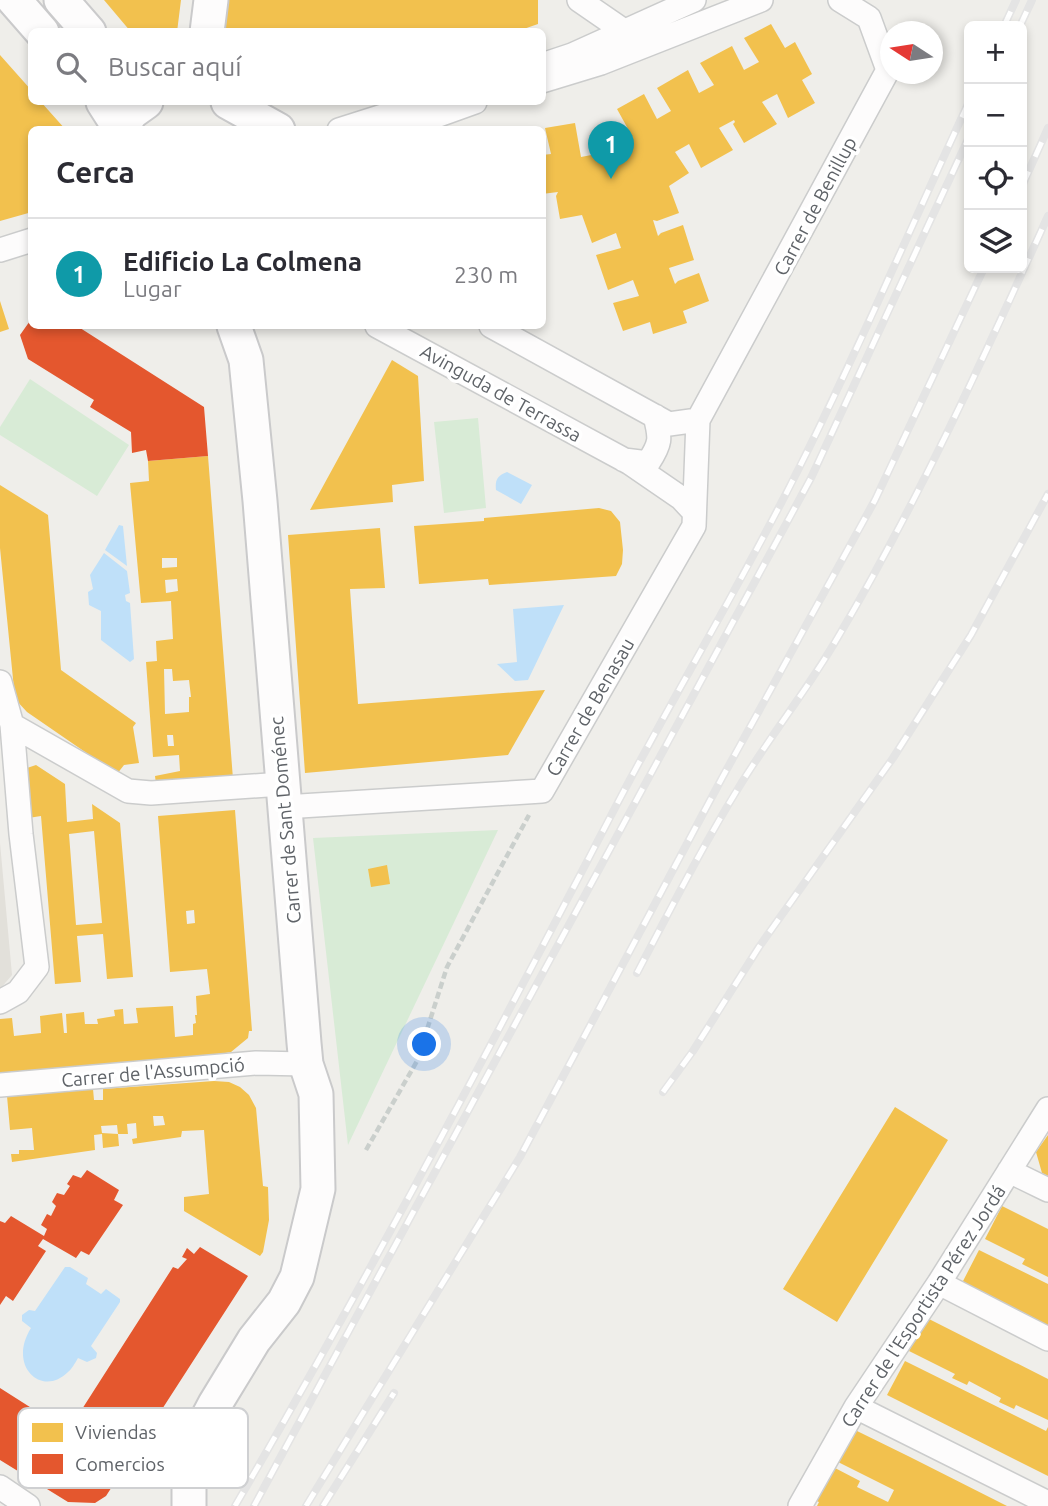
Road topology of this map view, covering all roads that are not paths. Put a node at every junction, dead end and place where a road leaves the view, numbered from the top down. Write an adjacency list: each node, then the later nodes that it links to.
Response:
1 (14, 0): 8 (street)
2 (60, 0): 9 (street); 10 (street)
3 (211, 0): 11 (street)
4 (579, 0): 12 (street)
5 (694, 0): 12 (street)
6 (761, 0): 14 (street)
7 (840, 0): 31 (street, Carrer de Benillup)
8 (38, 28)
9 (55, 28)
10 (85, 28)
11 (208, 28)
12 (624, 31): 13 (street)
13 (546, 64)
14 (546, 80)
15 (142, 105): 19 (street)
16 (233, 105): 20 (street)
17 (418, 105): 21 (street)
18 (467, 105): 22 (street)
19 (113, 119)
20 (271, 126)
21 (352, 126)
22 (408, 126)
23 (28, 241): 24 (street)
24 (0, 250)
25 (235, 329): 29 (street, Carrer de Sant Doménec)
26 (256, 329): 29 (street, Carrer de Sant Doménec)
27 (383, 329): 32 (street, Avinguda de Terrassa)
28 (496, 329): 30 (street)
29 (246, 360): 36 (street, Carrer de Sant Doménec)
30 (655, 416): 31 (street); 32 (street)
31 (698, 420): 33 (street, Carrer de Benasau)
32 (624, 460): 33 (street, Avinguda de Terrassa)
33 (694, 512): 36 (street, Carrer de Benasau)
34 (0, 682): 35 (street)
35 (12, 725): 36 (street, Carrer de Benasau); 37 (street)
36 (283, 795): 38 (street, Carrer de Sant Doménec)
37 (0, 1002)
38 (306, 1064): 39 (street, Carrer de l'Assumpció); 46 (street, Carrer de Sant Doménec)
39 (0, 1085)
40 (1048, 1109): 41 (street, Carrer de l'Esportista Pérez Jordá)
41 (1010, 1171): 42 (street); 43 (street, Carrer de l'Esportista Pérez Jordá)
42 (1048, 1190)
43 (939, 1283): 44 (street); 45 (street, Carrer de l'Esportista Pérez Jordá)
44 (1048, 1339)
45 (856, 1407): 49 (street); 52 (street, Carrer de l'Esportista Pérez Jordá)
46 (213, 1408)
47 (0, 1488): 50 (street)
48 (189, 1488): 51 (street, Carrer de Sant Doménec)
49 (1048, 1503)
50 (28, 1506)
51 (189, 1506)
52 (800, 1506)

